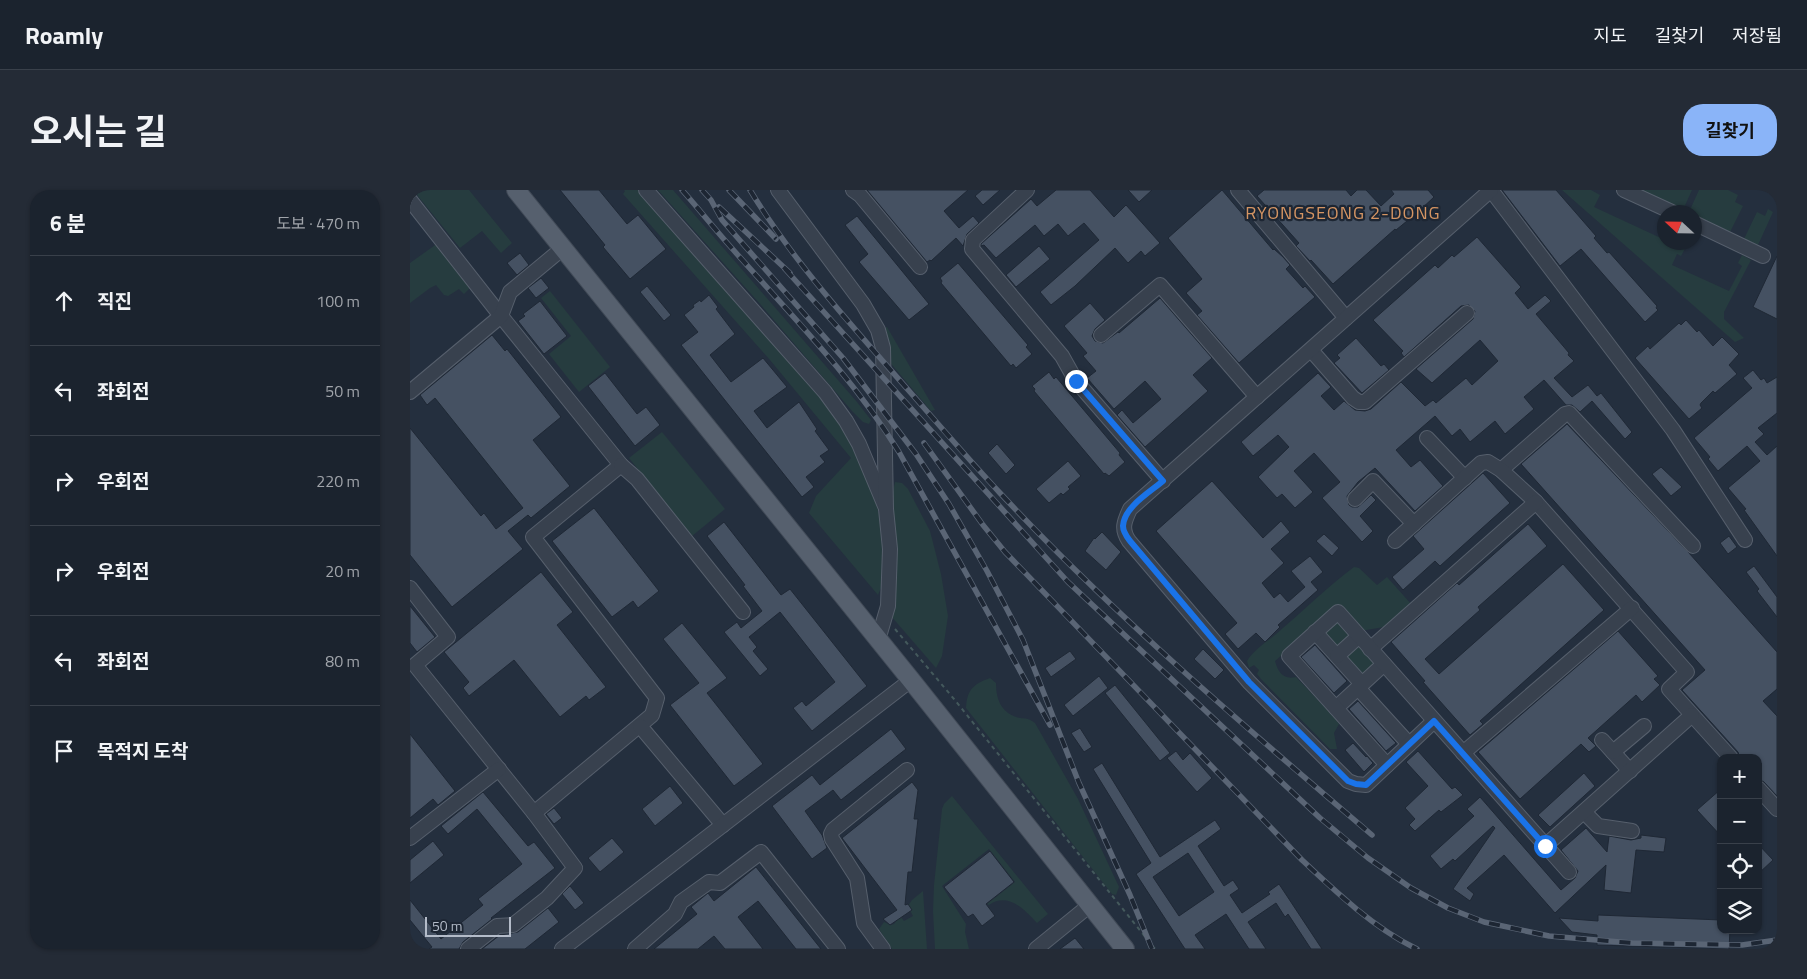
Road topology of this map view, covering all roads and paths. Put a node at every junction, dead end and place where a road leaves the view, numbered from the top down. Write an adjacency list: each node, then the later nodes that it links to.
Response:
1 (516, 190): 12 (main road)
2 (646, 190): 29 (street)
3 (778, 190): 29 (street)
4 (853, 190): 14 (street)
5 (1027, 190): 26 (street)
6 (1238, 190): 17 (street)
7 (1491, 190): 17 (street); 31 (street)
8 (1624, 190): 10 (street)
9 (410, 200): 16 (street)
10 (1657, 205)
11 (1702, 227): 13 (street)
12 (563, 248): 16 (street); 40 (main road)
13 (1763, 256)
14 (920, 267)
15 (1467, 313): 19 (street)
16 (501, 316): 20 (street); 23 (street)
17 (1346, 318): 19 (street)
18 (1101, 336): 21 (street)
19 (1311, 350): 21 (street)
20 (410, 392)
21 (1257, 397): 26 (street)
22 (1427, 438): 25 (street)
23 (621, 465): 36 (street); 49 (street)
24 (1501, 470): 25 (street); 28 (street); 33 (street)
25 (1465, 478): 30 (street)
26 (1163, 481): 56 (street)
27 (1355, 499): 30 (street)
28 (1536, 502): 35 (street); 41 (street)
29 (886, 509): 37 (street)
30 (1414, 524): 32 (street)
31 (1745, 540)
32 (1394, 541)
33 (1693, 546)
34 (410, 588): 57 (street)
35 (1632, 608): 47 (street); 54 (street)
36 (743, 612)
37 (885, 617): 40 (street); 77 (path)
38 (1315, 632): 39 (street); 42 (street); 46 (street)
39 (1359, 636): 41 (street); 42 (street)
40 (878, 640): 44 (main road)
41 (1370, 649): 43 (street)
42 (1337, 656): 45 (street)
43 (1384, 664): 45 (street); 48 (street)
44 (911, 680): 64 (street); 69 (main road)
45 (1360, 686): 46 (street); 52 (street)
46 (1336, 708): 56 (street)
47 (1692, 715): 55 (street); 59 (street)
48 (1434, 721): 52 (street); 54 (street)
49 (640, 726): 63 (street); 64 (street)
50 (1644, 726): 53 (street)
51 (1602, 740): 53 (street)
52 (1409, 744): 56 (street)
53 (1613, 752): 59 (street)
54 (1463, 753): 67 (street)
55 (1727, 754)
56 (1387, 765)
57 (499, 769): 63 (street); 66 (street)
58 (907, 770): 74 (street)
59 (1630, 771): 62 (street)
60 (1762, 792): 61 (street)
61 (1777, 809)
62 (1584, 812): 65 (street); 67 (street)
63 (534, 813): 70 (street)
64 (723, 825): 71 (street)
65 (1632, 831)
66 (410, 838)
67 (1545, 846): 68 (street)
68 (1569, 872)
69 (1090, 905): 75 (street); 76 (main road)
70 (468, 949)
71 (562, 949)
72 (635, 949): 73 (street)
73 (838, 949)
74 (883, 949)
75 (1036, 949)
76 (1125, 949)
77 (1155, 949)

